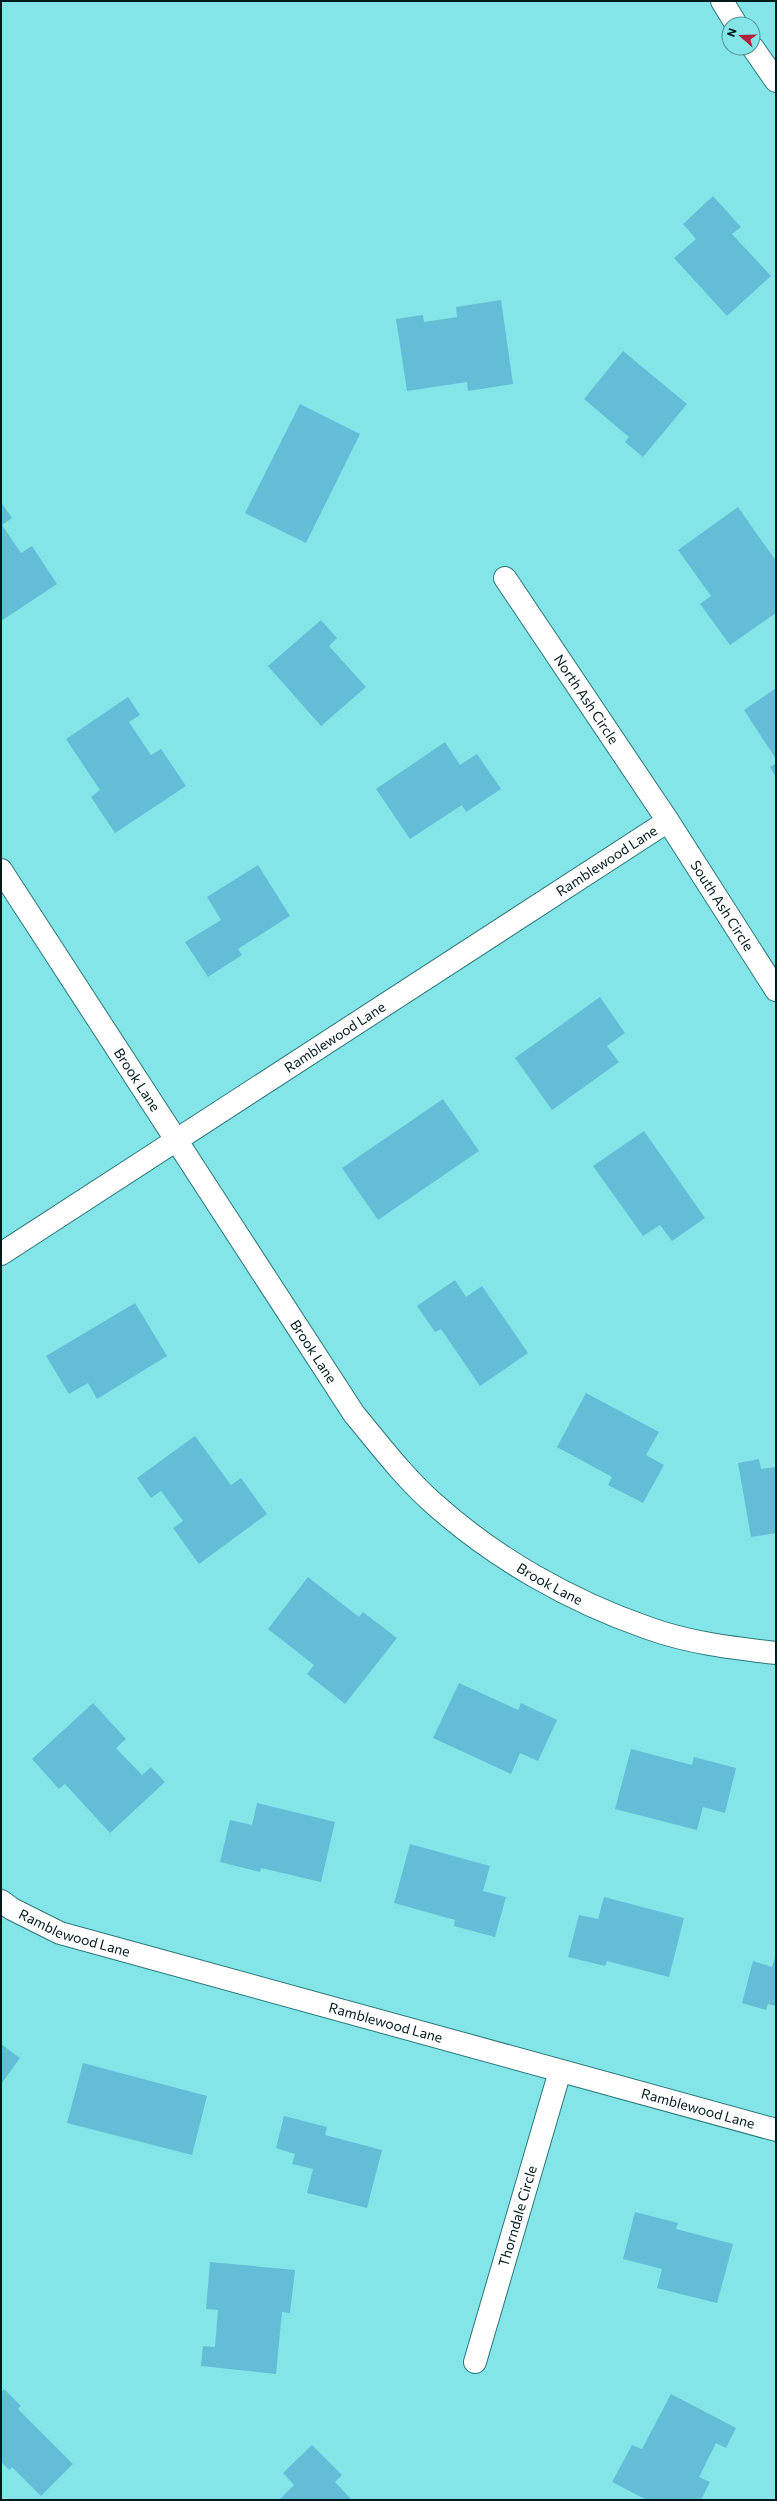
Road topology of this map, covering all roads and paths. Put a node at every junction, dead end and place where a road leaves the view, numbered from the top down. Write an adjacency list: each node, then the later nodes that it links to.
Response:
1 (722, 1): 2 (street)
2 (731, 16)
3 (759, 56): 4 (street)
4 (776, 81)
5 (505, 578): 6 (street, North Ash Circle)
6 (668, 821): 8 (street, South Ash Circle); 9 (street, Ramblewood Lane)
7 (1, 870): 9 (street, Brook Lane)
8 (776, 990)
9 (175, 1139): 10 (street, Ramblewood Lane); 11 (street, Brook Lane)
10 (1, 1254)
11 (776, 1653)
12 (1, 1901): 13 (street, Ramblewood Lane)
13 (560, 2071): 14 (street, Ramblewood Lane); 15 (street, Thorndale Circle)
14 (776, 2130)
15 (475, 2362)

